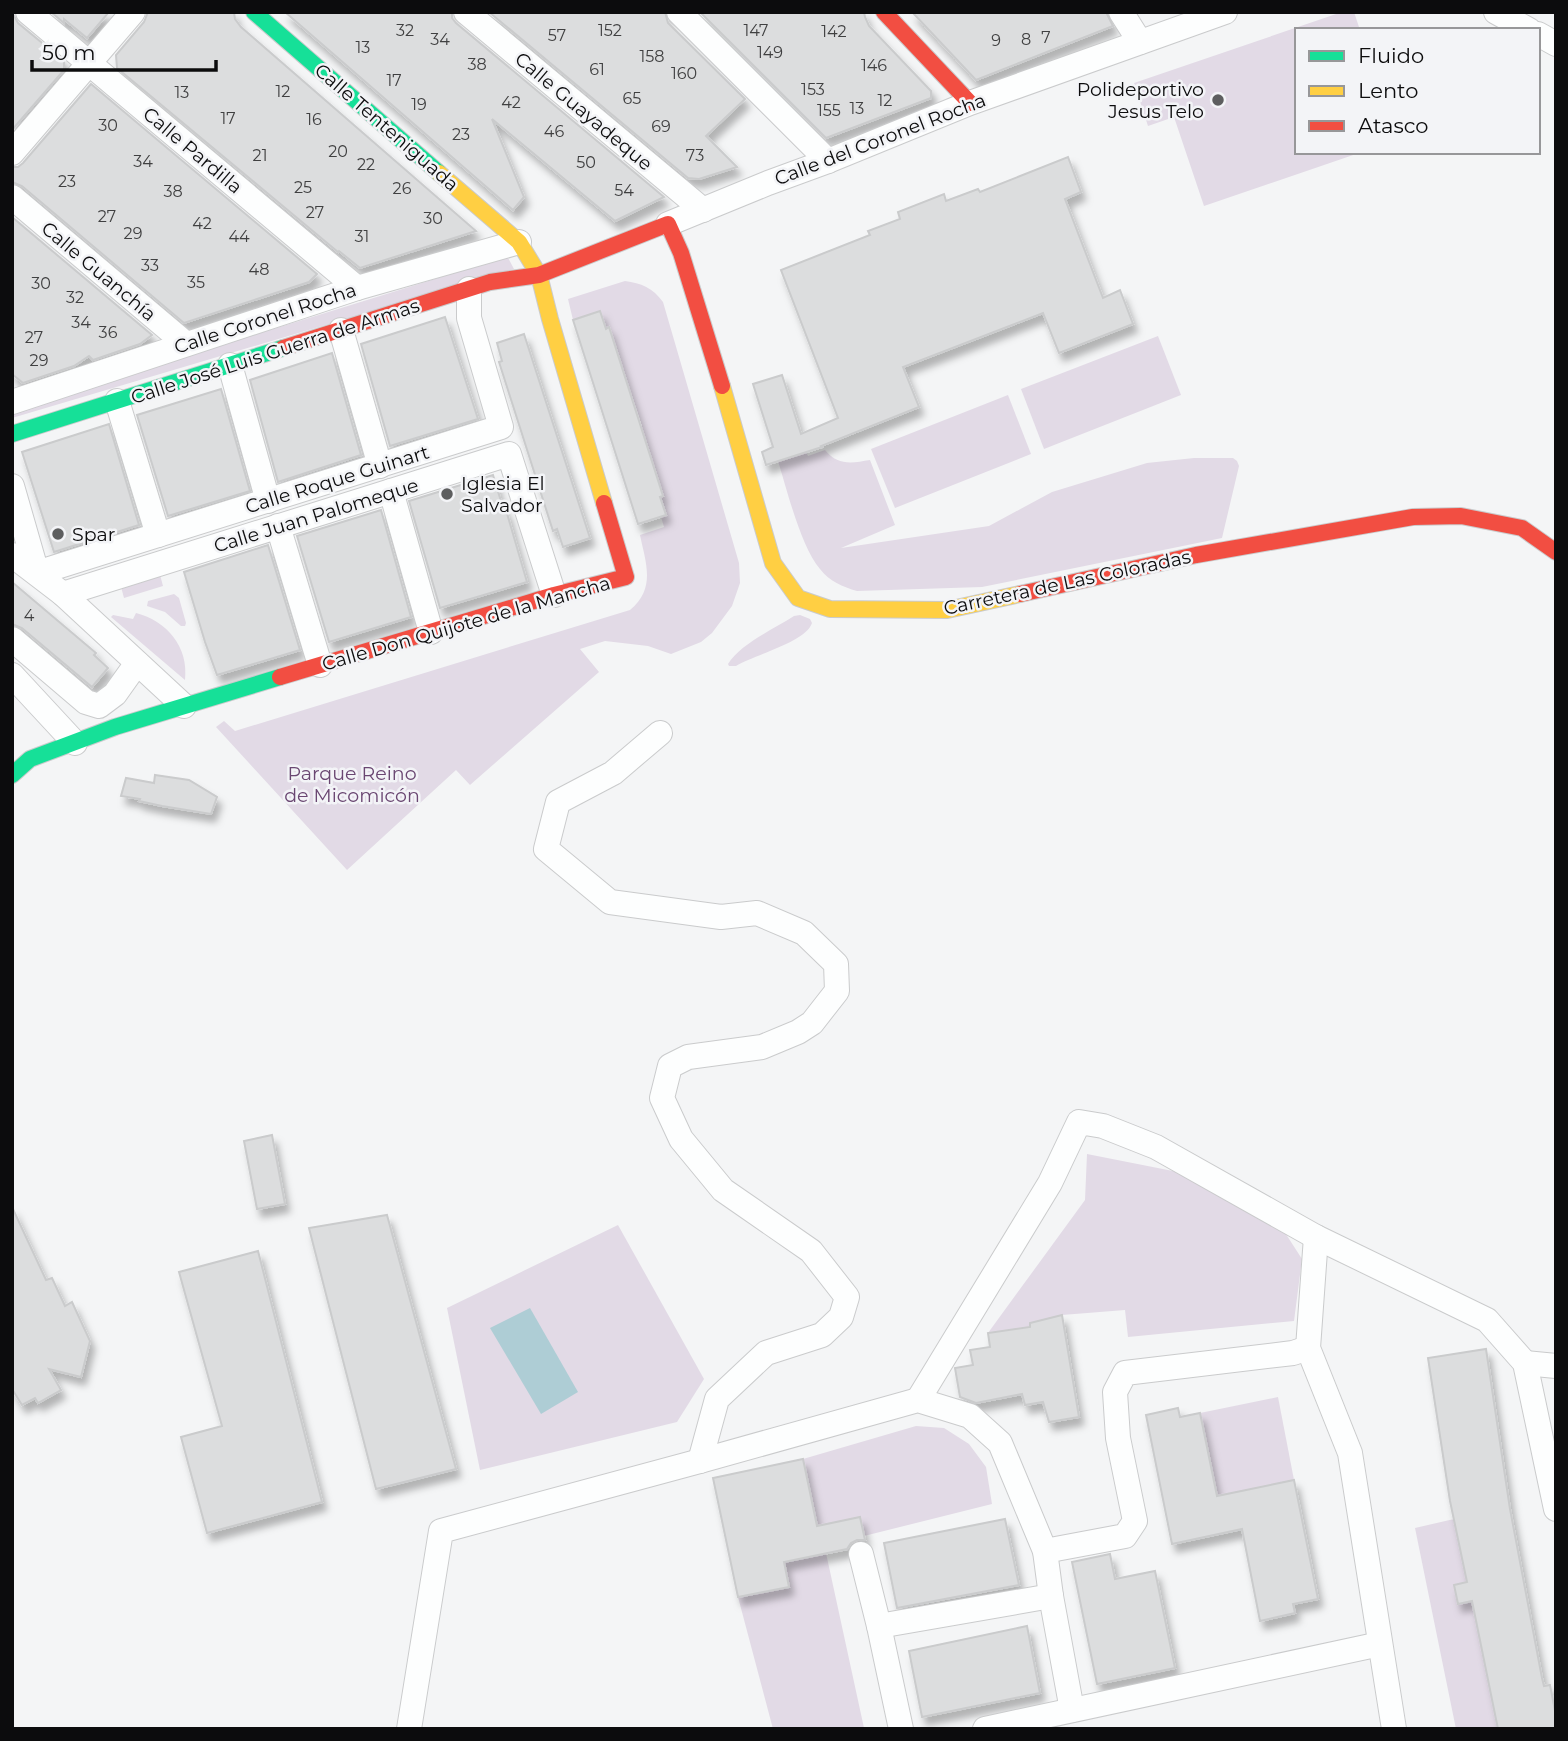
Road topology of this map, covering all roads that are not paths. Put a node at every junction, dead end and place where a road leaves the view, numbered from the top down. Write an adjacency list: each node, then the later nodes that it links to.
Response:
1 (28, 12): 14 (street, Calle Pardilla)
2 (133, 12): 14 (street)
3 (254, 12): 21 (street, Calle Tenteniguada)
4 (466, 12): 19 (street, Calle Guayadeque)
5 (679, 12): 17 (street)
6 (884, 12): 15 (street)
7 (1121, 12): 12 (street)
8 (1496, 12): 10 (street)
9 (1218, 13): 12 (street, Calle del Coronel Rocha)
10 (1526, 28)
11 (1540, 35): 13 (street)
12 (1140, 43): 15 (street, Calle del Coronel Rocha)
13 (1556, 44)
14 (90, 64): 16 (street); 23 (street, Calle Pardilla)
15 (971, 103): 17 (street, Calle del Coronel Rocha)
16 (12, 153)
17 (828, 161): 19 (street, Calle del Coronel Rocha)
18 (12, 197): 26 (street, Calle Guanchía)
19 (703, 210): 20 (street, Calle del Coronel Rocha)
20 (668, 224): 22 (street, Calle del Coronel Rocha); 37 (street, Carretera de Las Coloradas)
21 (519, 242): 22 (street, Calle Tenteniguada); 23 (street, Calle Coronel Rocha)
22 (539, 275): 24 (street, Calle José Luis Guerra de Armas); 41 (street, Calle Don Quijote de la Mancha)
23 (357, 288): 26 (street, Calle Coronel Rocha)
24 (469, 289): 25 (street, Calle José Luis Guerra de Armas); 31 (street, Calle Roque Guinart)
25 (341, 330): 27 (street, Calle José Luis Guerra de Armas); 31 (street)
26 (186, 344): 28 (street, Calle Coronel Rocha)
27 (230, 365): 29 (street, Calle José Luis Guerra de Armas); 34 (street)
28 (16, 397)
29 (117, 401): 30 (street, Calle José Luis Guerra de Armas); 36 (street)
30 (12, 434)
31 (380, 466): 34 (street, Calle Roque Guinart)
32 (12, 486): 39 (street)
33 (391, 491): 35 (street, Calle Juan Palomeque); 41 (street, Calle Juan Palomeque); 42 (street)
34 (268, 500): 36 (street, Calle Roque Guinart)
35 (278, 526): 40 (street, Calle Juan Palomeque); 45 (street)
36 (158, 536): 39 (street, Calle Roque Guinart)
37 (1556, 552)
38 (12, 555): 39 (street)
39 (37, 573): 40 (street)
40 (63, 594): 44 (street)
41 (554, 595): 42 (street, Calle Don Quijote de la Mancha)
42 (430, 632): 45 (street, Calle Don Quijote de la Mancha)
43 (12, 639): 44 (street)
44 (137, 663): 47 (street)
45 (320, 665): 47 (street, Calle Don Quijote de la Mancha)
46 (12, 675): 49 (street)
47 (184, 706): 49 (street, Calle Don Quijote de la Mancha)
48 (660, 733): 56 (street)
49 (75, 743): 50 (street, Calle Don Quijote de la Mancha)
50 (12, 775)
51 (1316, 1237): 52 (street); 53 (street); 55 (street)
52 (1308, 1348): 58 (street); 62 (street)
53 (1525, 1363): 54 (street); 57 (street)
54 (1556, 1366)
55 (918, 1399): 56 (street); 58 (street)
56 (700, 1461): 64 (street)
57 (1554, 1494)
58 (1045, 1551): 60 (street)
59 (861, 1554): 61 (street)
60 (1051, 1596): 61 (street); 63 (street)
61 (879, 1626): 65 (street)
62 (1380, 1644): 63 (street); 67 (street)
63 (1072, 1710): 66 (street)
64 (409, 1729)
65 (901, 1729)
66 (985, 1729)
67 (1394, 1729)

